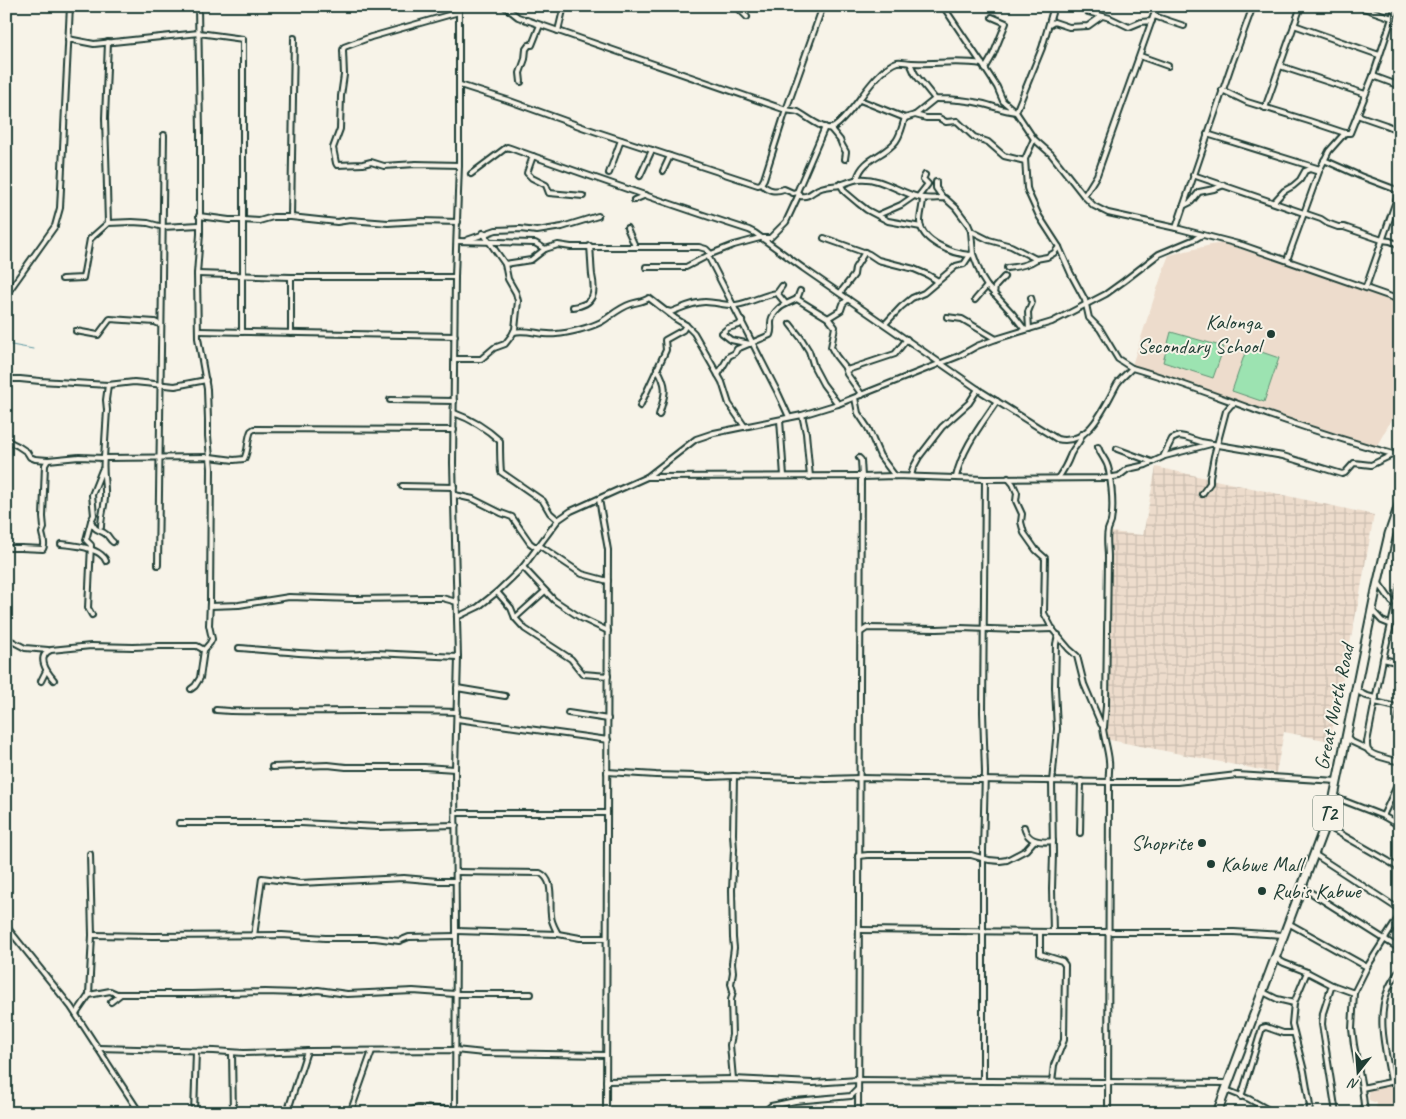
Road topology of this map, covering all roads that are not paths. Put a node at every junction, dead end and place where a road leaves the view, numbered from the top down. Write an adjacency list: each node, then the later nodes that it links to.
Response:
1 (70, 6): 29 (street)
2 (198, 6): 28 (street)
3 (459, 6): 16 (street)
4 (504, 6): 23 (street)
5 (564, 6): 27 (street)
6 (738, 6): 19 (street)
7 (823, 6): 47 (street)
8 (943, 6): 35 (street)
9 (1054, 6): 24 (street)
10 (1071, 6): 18 (street)
11 (1157, 6): 22 (street)
12 (1252, 6): 43 (street)
13 (1301, 6): 25 (street)
14 (1358, 6): 21 (street)
15 (1396, 8): 17 (street); 21 (street)
16 (459, 12): 41 (street); 69 (street)
17 (1400, 12)
18 (1102, 16): 22 (street); 24 (street)
19 (747, 17)
20 (992, 17): 38 (street)
21 (1392, 18): 33 (street)
22 (1153, 19): 26 (street); 32 (street)
23 (540, 25): 27 (street); 40 (street)
24 (1049, 25): 51 (street)
25 (1294, 25): 33 (street); 37 (street)
26 (1184, 26)
27 (558, 31): 49 (street)
28 (199, 33): 31 (street); 94 (street); 97 (street)
29 (68, 38): 31 (street); 141 (street)
30 (294, 38): 96 (street)
31 (108, 42): 99 (street)
32 (1140, 56): 36 (street); 86 (street)
33 (1379, 56): 39 (street)
34 (910, 63): 35 (street); 45 (street); 46 (street)
35 (982, 64): 38 (street)
36 (1168, 66)
37 (1280, 66): 44 (street); 48 (street)
38 (985, 69): 51 (street)
39 (1373, 76): 42 (street); 44 (street)
40 (521, 82)
41 (460, 84): 62 (street); 69 (street)
42 (1399, 84)
43 (1222, 90): 48 (street); 59 (street)
44 (1365, 94): 53 (street)
45 (936, 99): 51 (street); 52 (street)
46 (860, 100): 54 (street); 56 (street)
47 (789, 103): 49 (street); 50 (street)
48 (1265, 108): 58 (street)
49 (786, 110): 50 (street); 78 (street)
50 (796, 112): 55 (street)
51 (1016, 112): 61 (street)
52 (915, 115): 54 (street); 68 (street)
53 (1357, 115): 57 (street); 58 (street)
54 (905, 118): 77 (street)
55 (825, 127): 56 (street); 82 (street)
56 (830, 128): 66 (street)
57 (1400, 131)
58 (1345, 133): 67 (street)
59 (1207, 134): 70 (street); 75 (street)
60 (164, 135): 101 (street)
61 (1034, 139): 68 (street); 86 (street)
62 (621, 140): 63 (street); 72 (street)
63 (652, 150): 65 (street); 76 (street)
64 (533, 156): 73 (street); 84 (street); 85 (street)
65 (670, 156): 71 (street); 78 (street)
66 (845, 159)
67 (1324, 160): 70 (street); 83 (street)
68 (1025, 161): 117 (street)
69 (459, 166): 98 (street)
70 (1320, 169): 90 (street); 92 (street)
71 (663, 171)
72 (609, 173)
73 (471, 174)
74 (925, 175): 80 (street)
75 (1194, 175): 81 (street); 91 (street)
76 (640, 176)
77 (857, 180): 79 (street); 87 (street)
78 (762, 184): 82 (street)
79 (840, 184): 82 (street); 93 (street)
80 (928, 184): 87 (street); 88 (street)
81 (1224, 185): 90 (street); 91 (street)
82 (798, 193): 108 (street)
83 (1399, 194): 110 (street)
84 (646, 195): 89 (street); 108 (street)
85 (583, 196)
86 (1084, 196): 104 (street)
87 (918, 197): 88 (street); 93 (street); 102 (street)
88 (943, 198): 105 (street)
89 (634, 200)
90 (1274, 202): 92 (street)
91 (1183, 206): 104 (street)
92 (1304, 213): 110 (street); 123 (street)
93 (878, 215): 102 (street)
94 (199, 216): 97 (street); 100 (street)
95 (598, 216): 106 (street)
96 (291, 217): 97 (street); 98 (street)
97 (243, 220): 128 (street)
98 (458, 222): 111 (street)
99 (108, 224): 101 (street); 132 (street)
100 (199, 225): 101 (street); 127 (street)
101 (163, 227): 157 (street)
102 (921, 227): 120 (street)
103 (627, 228): 116 (street)
104 (1176, 228): 107 (street)
105 (971, 231): 120 (street); 122 (street)
106 (484, 233): 112 (street); 113 (street)
107 (1202, 235): 123 (street); 148 (street)
108 (760, 238): 121 (street); 139 (street)
109 (824, 238): 119 (street)
110 (1382, 240): 114 (street); 136 (street)
111 (457, 241): 112 (street); 130 (street)
112 (464, 241): 113 (street)
113 (490, 241): 118 (street); 124 (street)
114 (1400, 245)
115 (590, 246): 116 (street); 118 (street); 150 (street)
116 (635, 246): 121 (street)
117 (1060, 247): 122 (street); 148 (street)
118 (545, 249): 124 (street)
119 (865, 252): 133 (street); 139 (street)
120 (972, 254): 133 (street); 135 (street)
121 (709, 255): 125 (street); 149 (street)
122 (1037, 259): 126 (street)
123 (1287, 260): 136 (street)
124 (505, 264): 163 (street)
125 (646, 267)
126 (1008, 268)
127 (198, 274): 128 (street); 161 (street)
128 (243, 275): 129 (street); 162 (street)
129 (292, 277): 130 (street); 164 (street)
130 (455, 277): 165 (street)
131 (1004, 277): 140 (street)
132 (62, 279)
133 (938, 281): 156 (street)
134 (782, 286): 138 (street)
135 (987, 286): 140 (street); 145 (street)
136 (1366, 287): 146 (street)
137 (800, 291): 143 (street)
138 (777, 293): 147 (street); 149 (street)
139 (840, 293): 144 (street)
140 (994, 294): 159 (street)
141 (6, 296)
142 (1031, 298): 159 (street)
143 (797, 299): 147 (street); 153 (street)
144 (848, 299): 153 (street); 156 (street)
145 (975, 300)
146 (1400, 300)
147 (786, 304): 168 (street)
148 (1086, 304): 159 (street); 173 (street)
149 (734, 305): 151 (street); 154 (street)
150 (573, 306)
151 (665, 311): 158 (street); 163 (street)
152 (947, 317): 167 (street)
153 (828, 318): 172 (street)
154 (742, 321): 168 (street); 168 (street)
155 (790, 324): 186 (street)
156 (885, 324): 166 (street)
157 (161, 325): 160 (street); 178 (street)
158 (686, 325): 171 (street); 174 (street)
159 (1027, 329): 167 (street)
160 (76, 331)
161 (198, 331): 162 (street); 176 (street)
162 (242, 332): 164 (street)
163 (514, 332): 169 (street)
164 (291, 333): 165 (street)
165 (455, 336): 169 (street)
166 (907, 339): 170 (street); 172 (street)
167 (996, 339): 170 (street)
168 (752, 344): 174 (street); 191 (street)
169 (455, 359): 183 (street)
170 (941, 363): 179 (street); 180 (street)
171 (658, 368): 187 (street); 189 (street)
172 (845, 368): 180 (street)
173 (1132, 368): 185 (street); 195 (street)
174 (718, 375): 193 (street)
175 (6, 379): 177 (street)
176 (206, 380): 178 (street); 204 (street)
177 (108, 384): 178 (street); 205 (street)
178 (160, 384): 206 (street)
179 (978, 389): 184 (street); 213 (street)
180 (862, 395): 181 (street)
181 (855, 398): 186 (street); 212 (street)
182 (390, 400): 183 (street)
183 (454, 401): 188 (street)
184 (997, 401): 195 (street); 217 (street)
185 (1235, 403): 198 (street); 201 (street)
186 (838, 404): 190 (street)
187 (640, 406)
188 (454, 413): 194 (street); 228 (street)
189 (659, 415)
190 (802, 415): 191 (street); 215 (street)
191 (789, 417): 192 (street)
192 (780, 420): 193 (street); 211 (street)
193 (745, 427): 214 (street)
194 (454, 430): 204 (street); 223 (street)
195 (1082, 434): 219 (street)
196 (6, 440): 208 (street)
197 (1212, 444): 198 (street); 202 (street); 202 (street)
198 (1218, 445): 201 (street); 224 (street)
199 (1098, 447): 220 (street)
200 (1117, 449): 209 (street)
201 (1393, 454): 203 (street)
202 (1165, 456): 209 (street)
203 (1400, 456)
204 (210, 457): 206 (street); 246 (street)
205 (104, 458): 206 (street); 208 (street); 210 (street)
206 (160, 458): 237 (street)
207 (859, 458): 216 (street)
208 (48, 460): 234 (street)
209 (1152, 462): 220 (street)
210 (103, 465): 229 (street); 230 (street)
211 (784, 476): 214 (street); 215 (street)
212 (895, 476): 213 (street); 216 (street)
213 (911, 476): 217 (street)
214 (647, 477): 226 (street)
215 (810, 477): 216 (street)
216 (862, 477): 252 (street)
217 (956, 477): 221 (street)
218 (1008, 478): 219 (street); 221 (street); 254 (street)
219 (1058, 478): 220 (street)
220 (1110, 478): 280 (street)
221 (985, 479): 253 (street)
222 (402, 486): 223 (street)
223 (454, 487): 225 (street)
224 (1202, 494)
225 (455, 495): 233 (street); 244 (street)
226 (599, 499): 228 (street); 239 (street)
227 (1400, 502): 240 (highway, Great North Road / T2)
228 (558, 520): 233 (street)
229 (91, 521): 231 (street); 235 (street)
230 (101, 527)
231 (112, 542)
232 (61, 544): 235 (street)
233 (540, 546): 238 (street); 239 (street)
234 (10, 548)
235 (91, 550): 236 (street); 248 (street)
236 (106, 561)
237 (158, 565)
238 (523, 567): 242 (street); 243 (street)
239 (608, 582): 255 (street)
240 (1378, 582): 245 (street); 247 (highway, Great North Road / T2)
241 (1400, 586): 245 (street)
242 (497, 592): 249 (street); 250 (street)
243 (545, 592): 250 (street); 255 (street)
244 (457, 602): 246 (street); 249 (street)
245 (1398, 605): 251 (street)
246 (210, 606): 260 (street)
247 (1372, 610): 251 (street); 268 (highway, Great North Road / T2)
248 (92, 615)
249 (458, 617): 261 (street)
250 (515, 618): 265 (street)
251 (1392, 625): 262 (street)
252 (862, 629): 253 (street); 289 (street)
253 (984, 629): 254 (street); 291 (street)
254 (1053, 629): 256 (street)
255 (608, 631): 265 (street)
256 (1058, 636): 280 (street); 294 (street)
257 (6, 638): 259 (street)
258 (239, 648): 261 (street)
259 (48, 650): 260 (street); 264 (street)
260 (204, 650): 270 (street)
261 (458, 657): 269 (street)
262 (1383, 659): 263 (street); 272 (street)
263 (1400, 663)
264 (46, 671): 266 (street); 267 (street)
265 (608, 676): 278 (street)
266 (54, 680)
267 (41, 681)
268 (1357, 686): 272 (street); 281 (highway, Great North Road / T2)
269 (457, 688): 271 (street); 275 (street)
270 (191, 689)
271 (505, 696)
272 (1375, 700): 273 (street); 283 (street)
273 (1400, 709): 279 (street)
274 (216, 710): 275 (street)
275 (457, 712): 277 (street)
276 (568, 713): 278 (street)
277 (457, 719): 282 (street); 286 (street)
278 (608, 719): 282 (street)
279 (1400, 723)
280 (1104, 727): 295 (street)
281 (1346, 736): 283 (street); 293 (highway, Great North Road / T2)
282 (608, 740): 287 (street)
283 (1367, 749): 284 (street)
284 (1400, 762)
285 (272, 767): 286 (street)
286 (455, 769): 297 (street)
287 (607, 772): 288 (street); 298 (street)
288 (734, 776): 289 (street); 357 (street)
289 (860, 778): 291 (street); 310 (street)
290 (1400, 779): 299 (street)
291 (985, 781): 294 (street); 311 (street)
292 (1081, 781): 294 (street); 295 (street); 305 (street)
293 (1337, 781): 295 (street); 296 (highway, Great North Road / T2)
294 (1052, 782): 307 (street)
295 (1109, 782): 322 (street)
296 (1334, 797): 299 (street); 302 (highway, Great North Road / T2)
297 (456, 813): 298 (street); 301 (street)
298 (606, 813): 330 (street)
299 (1383, 816): 304 (street)
300 (179, 823): 301 (street)
301 (456, 825): 313 (street)
302 (1325, 825): 309 (highway, Great North Road / T2); 312 (street)
303 (1024, 826): 306 (street)
304 (1400, 826)
305 (1080, 832)
306 (1034, 841): 307 (street); 311 (street)
307 (1052, 841): 324 (street)
308 (90, 854): 327 (street)
309 (1314, 854): 315 (highway, Great North Road / T2); 316 (street)
310 (858, 856): 311 (street); 320 (street)
311 (983, 859): 321 (street)
312 (1400, 869)
313 (456, 872): 314 (street); 326 (street)
314 (456, 881): 325 (street); 329 (street)
315 (1302, 887): 318 (highway, Great North Road / T2); 331 (street)
316 (1400, 910)
317 (1400, 915): 331 (street)
318 (1287, 923): 328 (highway, Great North Road / T2); 334 (street)
319 (6, 926): 348 (street)
320 (859, 930): 321 (street); 359 (street)
321 (983, 931): 323 (street); 361 (street)
322 (1108, 931): 324 (street); 328 (street); 362 (street)
323 (1040, 932): 324 (street); 363 (street)
324 (1053, 932)
325 (456, 934): 326 (street); 329 (street); 343 (street)
326 (558, 934): 330 (street)
327 (92, 935): 329 (street); 345 (street)
328 (1283, 935): 333 (highway, Great North Road / T2)
329 (254, 936)
330 (606, 938): 356 (street)
331 (1384, 940): 332 (street); 334 (street)
332 (1400, 949)
333 (1275, 957): 336 (street); 340 (highway, Great North Road / T2)
334 (1367, 968): 341 (street)
335 (1400, 969): 337 (street)
336 (1307, 972): 339 (street); 347 (street)
337 (1394, 978): 338 (street); 364 (street)
338 (1400, 982)
339 (1332, 985): 341 (street); 383 (street)
340 (1263, 992): 347 (street); 365 (highway, Great North Road / T2)
341 (1354, 993): 366 (street)
342 (121, 994): 343 (street); 345 (street); 346 (street)
343 (455, 994): 344 (street); 351 (street)
344 (531, 994)
345 (89, 995): 348 (street)
346 (111, 1002)
347 (1294, 1003): 349 (street)
348 (76, 1014): 350 (street)
349 (1294, 1032): 368 (street); 382 (street)
350 (98, 1048): 352 (street); 370 (street)
351 (455, 1050): 354 (street); 356 (street); 369 (street)
352 (196, 1051): 355 (street); 371 (street)
353 (307, 1051): 354 (street); 355 (street); 373 (street)
354 (372, 1051): 374 (street)
355 (232, 1053): 372 (street)
356 (606, 1055): 358 (street)
357 (733, 1079): 358 (street); 359 (street)
358 (606, 1080): 376 (street)
359 (858, 1080): 361 (street); 367 (street)
360 (1400, 1080): 364 (street)
361 (983, 1081): 363 (street)
362 (1108, 1081): 363 (street); 365 (street); 379 (street)
363 (1052, 1082)
364 (1391, 1082): 366 (street)
365 (1227, 1087): 368 (street); 380 (highway, Great North Road / T2)
366 (1362, 1088): 384 (street)
367 (858, 1089): 377 (street); 378 (street)
368 (1241, 1097): 381 (street)
369 (455, 1112): 375 (street)
370 (140, 1113)
371 (194, 1113)
372 (233, 1113)
373 (287, 1113)
374 (350, 1113)
375 (401, 1113)
376 (606, 1113)
377 (763, 1113)
378 (858, 1113)
379 (1108, 1113)
380 (1217, 1113)
381 (1274, 1113)
382 (1309, 1113)
383 (1336, 1113)
384 (1365, 1113)

